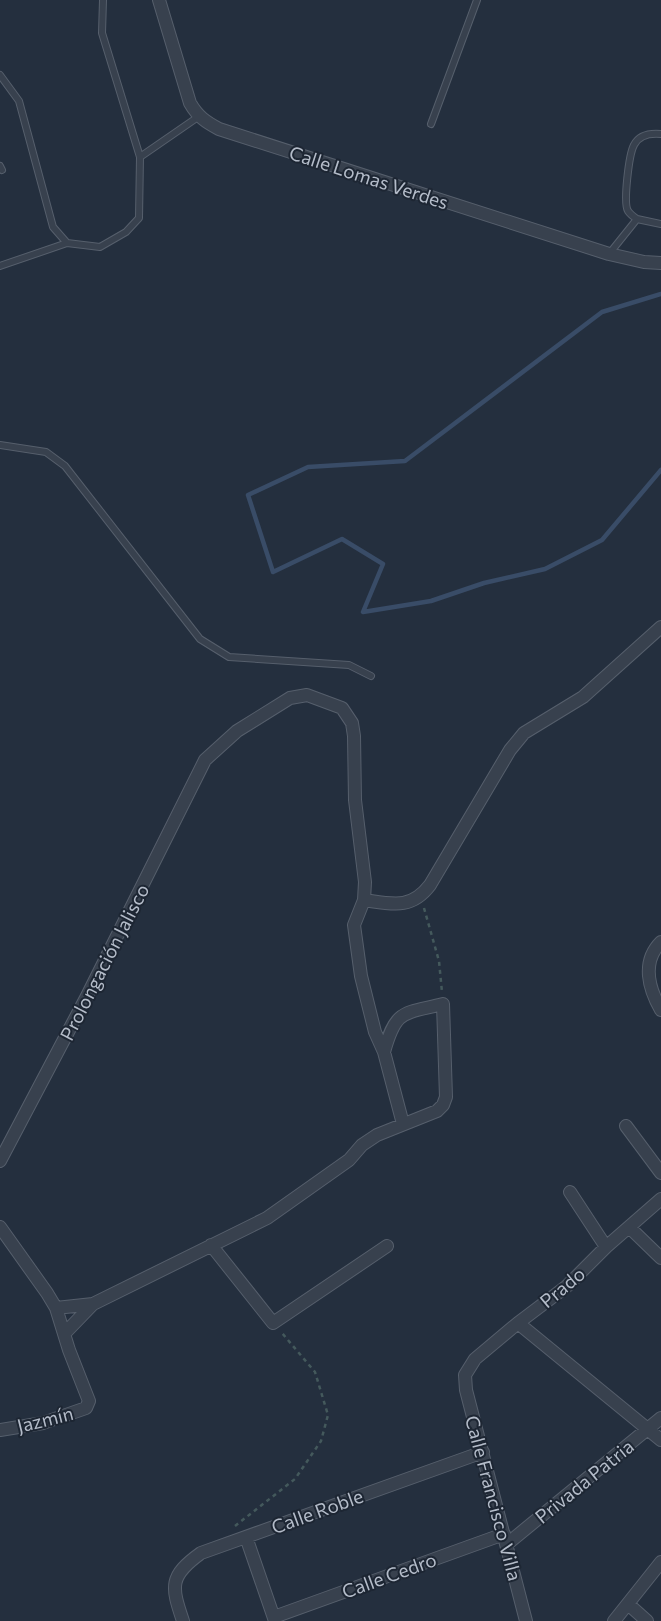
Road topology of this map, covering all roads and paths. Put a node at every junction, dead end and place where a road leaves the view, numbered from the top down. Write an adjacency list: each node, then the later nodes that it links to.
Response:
1 (102, 0): 8 (lane)
2 (160, 0): 5 (street)
3 (477, 0): 6 (lane)
4 (0, 75): 11 (lane)
5 (198, 117): 8 (lane); 12 (street, Calle Lomas Verdes)
6 (431, 124)
7 (661, 134): 9 (lane)
8 (140, 157): 11 (lane)
9 (637, 220): 10 (lane); 12 (lane)
10 (661, 224)
11 (67, 243): 14 (lane)
12 (609, 254): 13 (street, Calle Lomas Verdes)
13 (661, 263)
14 (0, 266)
15 (0, 446): 17 (lane)
16 (661, 627): 18 (street)
17 (371, 676)
18 (420, 897): 19 (street); 21 (path)
19 (364, 900): 23 (street); 26 (street, Prolongación Jalisco)
20 (661, 942): 22 (street)
21 (443, 1004): 23 (street); 24 (street)
22 (661, 1010)
23 (384, 1052): 24 (street)
24 (403, 1124): 32 (street)
25 (626, 1126): 27 (street)
26 (0, 1161)
27 (661, 1174)
28 (570, 1192): 34 (street)
29 (661, 1199): 31 (street, Prado)
30 (0, 1227): 37 (street)
31 (629, 1227): 34 (street, Prado); 35 (street)
32 (211, 1245): 36 (street); 39 (street)
33 (387, 1246): 39 (street)
34 (606, 1246): 38 (street, Prado)
35 (661, 1258)
36 (93, 1304): 37 (street); 40 (street)
37 (56, 1308): 40 (street)
38 (518, 1322): 41 (street, Prado); 43 (street)
39 (273, 1323): 47 (path)
40 (65, 1332): 44 (street, Jazmín)
41 (465, 1375): 46 (street, Calle Francisco Villa)
42 (661, 1418): 43 (street, Privada Patria)
43 (648, 1429): 45 (street); 49 (street, Privada Patria)
44 (0, 1430)
45 (661, 1440)
46 (483, 1452): 48 (street, Calle Roble); 49 (street, Calle Francisco Villa)
47 (232, 1528)
48 (246, 1537): 52 (street); 54 (street, Calle Roble)
49 (505, 1539): 52 (street, Calle Cedro); 53 (street, Calle Francisco Villa)
50 (661, 1562): 51 (street)
51 (628, 1604): 55 (street); 56 (street)
52 (274, 1619)
53 (523, 1620)
54 (183, 1621)
55 (614, 1621)
56 (647, 1621)

